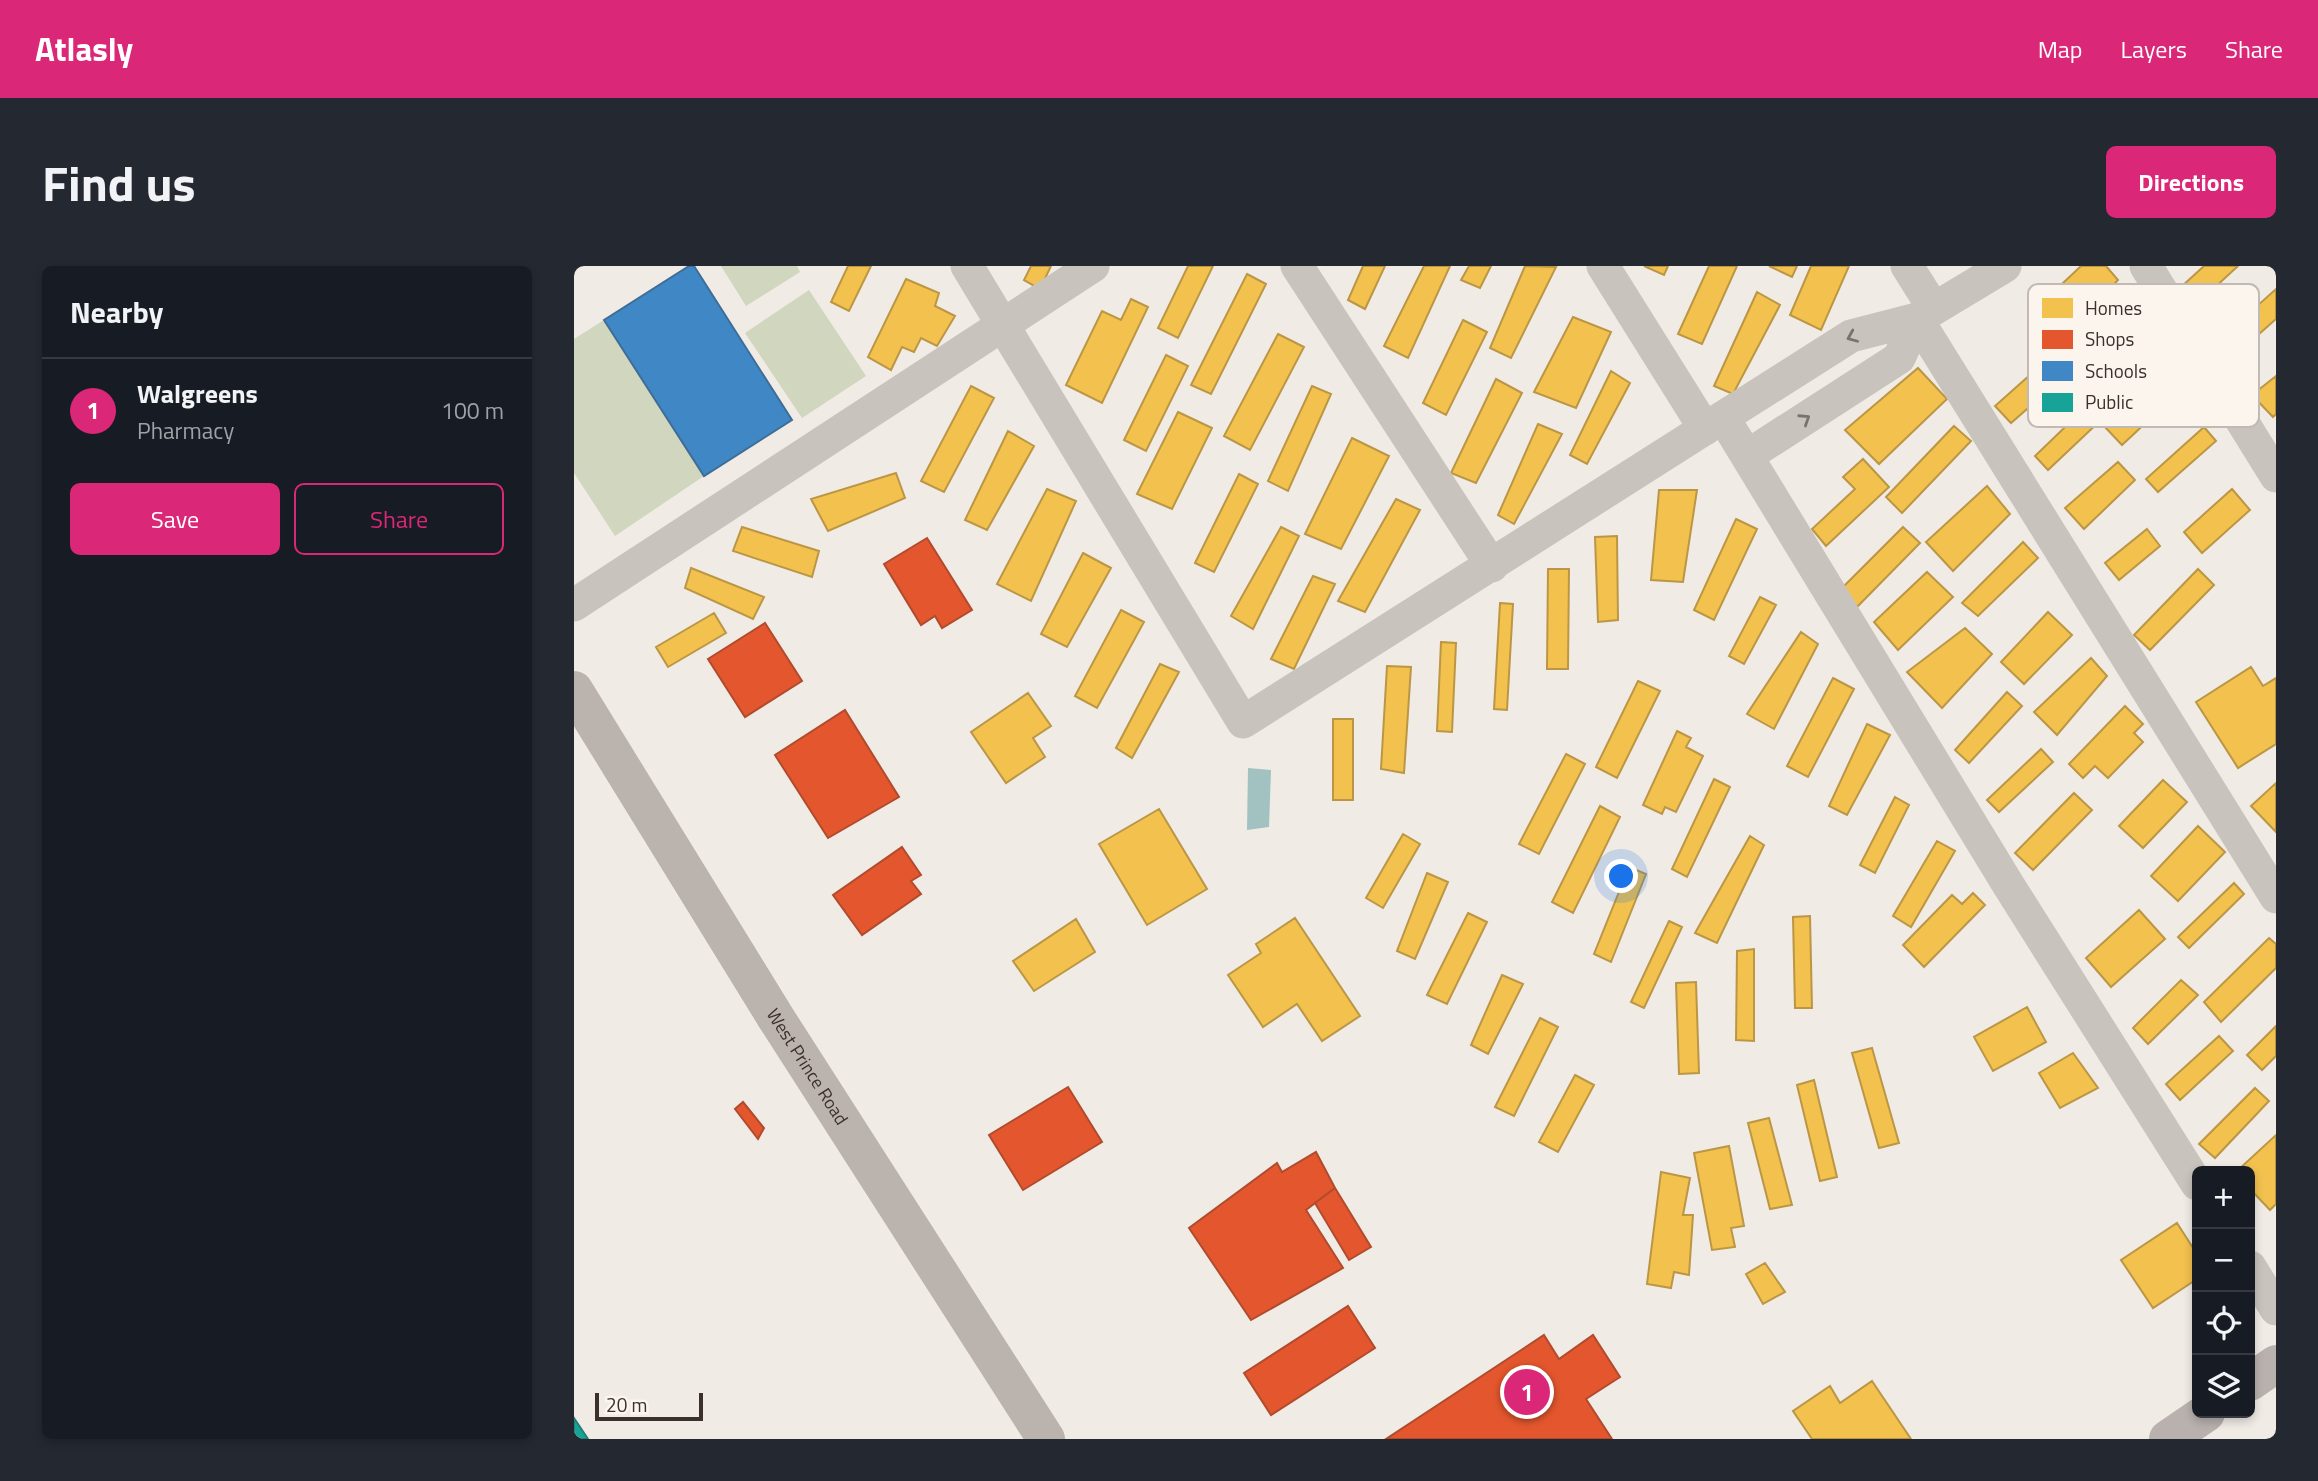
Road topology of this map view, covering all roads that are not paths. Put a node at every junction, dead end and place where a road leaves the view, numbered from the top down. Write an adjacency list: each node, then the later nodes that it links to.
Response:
1 (967, 266): 10 (street)
2 (1093, 266): 10 (street)
3 (1297, 266): 15 (street)
4 (1603, 266): 11 (street)
5 (1907, 266): 9 (street)
6 (2005, 266): 9 (street)
7 (2146, 266): 8 (street)
8 (2157, 284)
9 (1925, 314): 11 (street, one-way to 11); 13 (street, one-way to 9); 18 (street)
10 (1003, 323): 15 (street); 16 (street)
11 (1714, 423): 13 (street); 15 (street)
12 (2246, 427): 14 (street)
13 (1747, 456): 19 (street)
14 (2276, 476)
15 (1492, 566)
16 (574, 605)
17 (574, 692): 25 (main road, West Prince Road)
18 (2276, 897)
19 (2192, 1176)
20 (2255, 1275): 21 (street)
21 (2276, 1308)
22 (2276, 1364): 23 (main road)
23 (2255, 1379)
24 (2199, 1418): 26 (main road)
25 (1046, 1439)
26 (2168, 1439)

